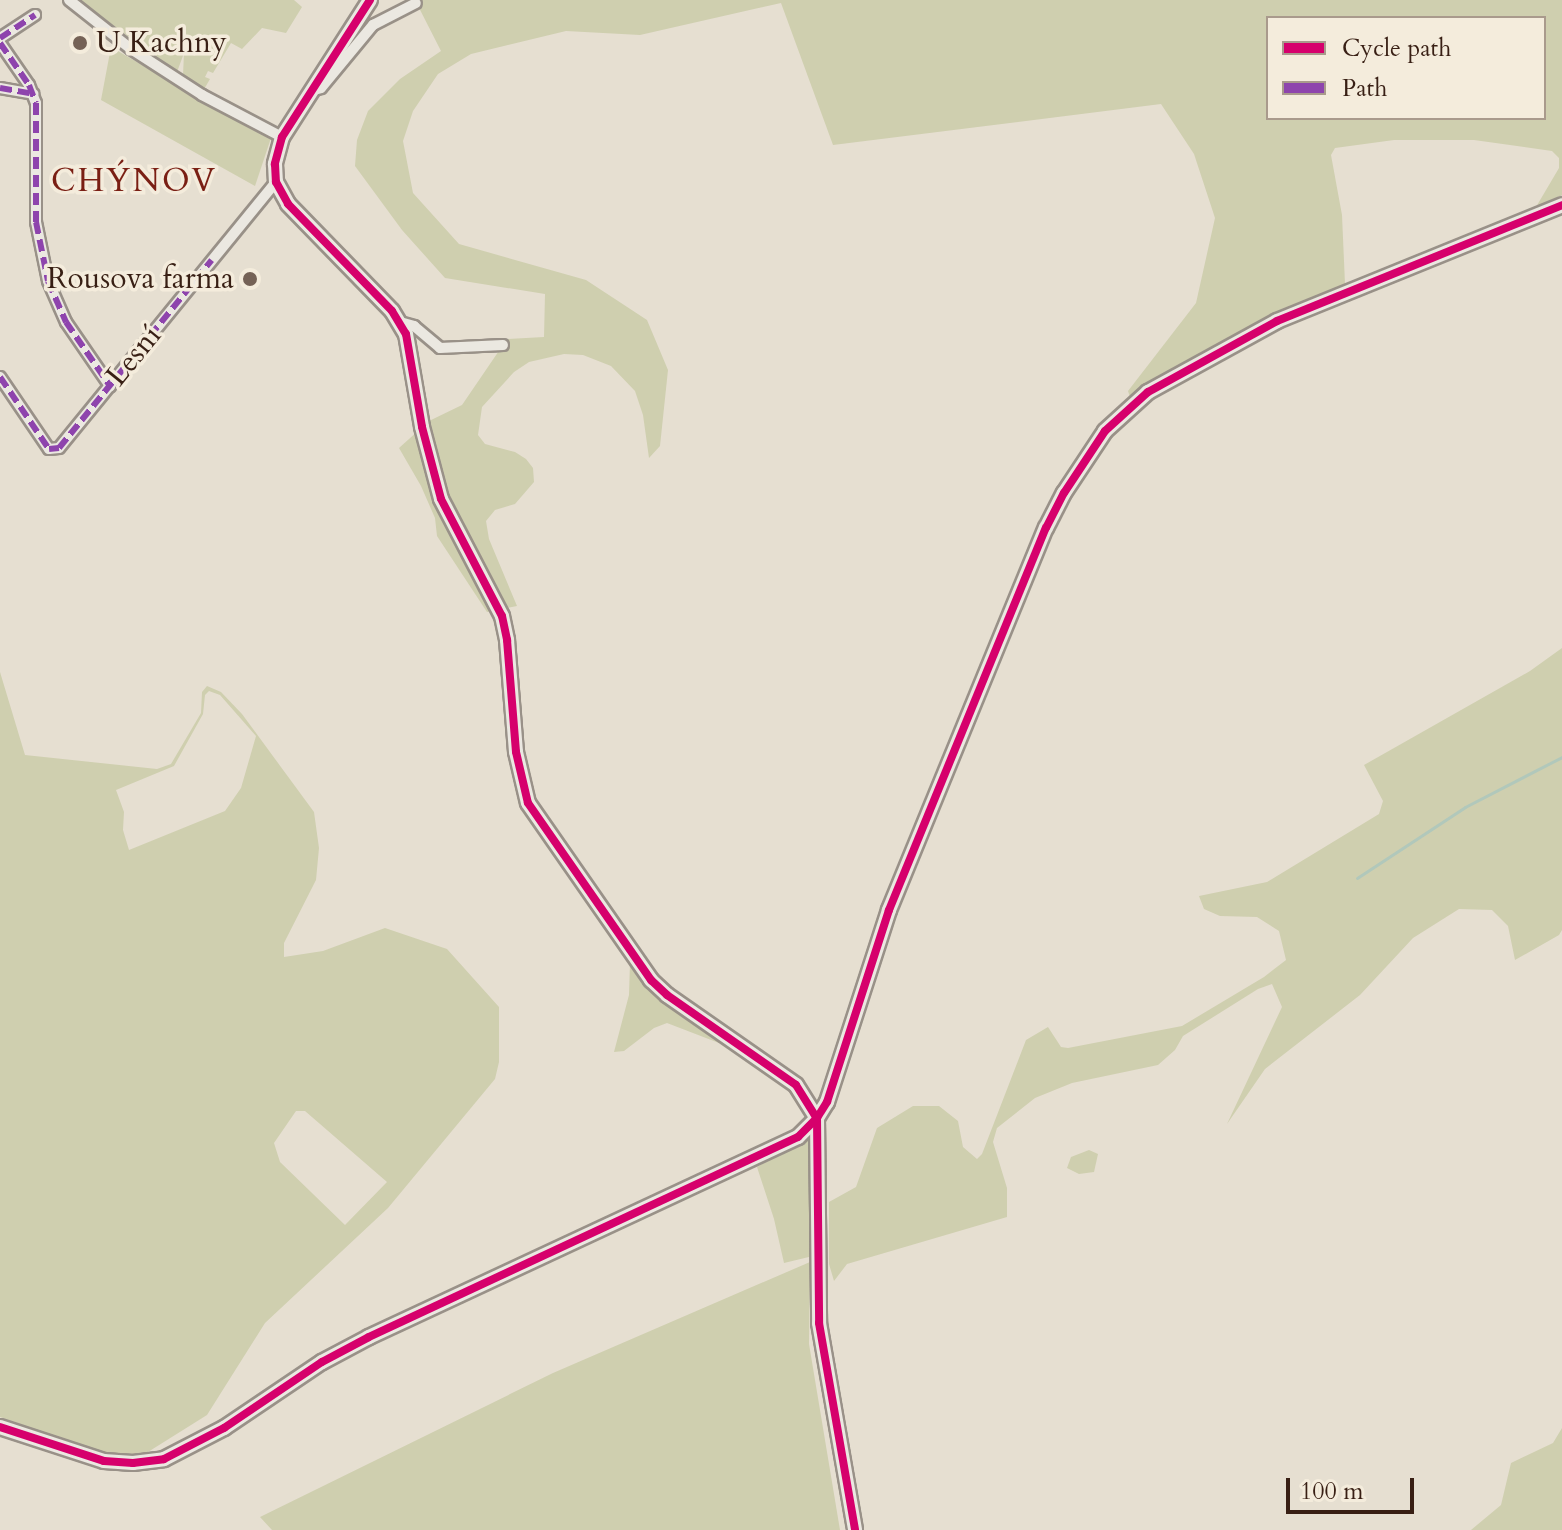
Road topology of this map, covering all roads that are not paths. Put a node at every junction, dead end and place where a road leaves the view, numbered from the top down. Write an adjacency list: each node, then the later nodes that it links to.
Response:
1 (69, 0): 9 (street)
2 (370, 0): 7 (street)
3 (416, 3): 7 (street)
4 (35, 15): 5 (street)
5 (0, 40): 8 (street)
6 (0, 88): 8 (street)
7 (312, 90): 9 (street)
8 (33, 94): 15 (street)
9 (282, 137): 10 (street)
10 (276, 182): 12 (street); 15 (street, Lesní)
11 (1562, 205): 16 (street)
12 (400, 322): 13 (street); 16 (street)
13 (503, 345)
14 (0, 377): 15 (street, Lesní)
15 (110, 386)
16 (817, 1118): 17 (street); 18 (street)
17 (0, 1427)
18 (855, 1530)

